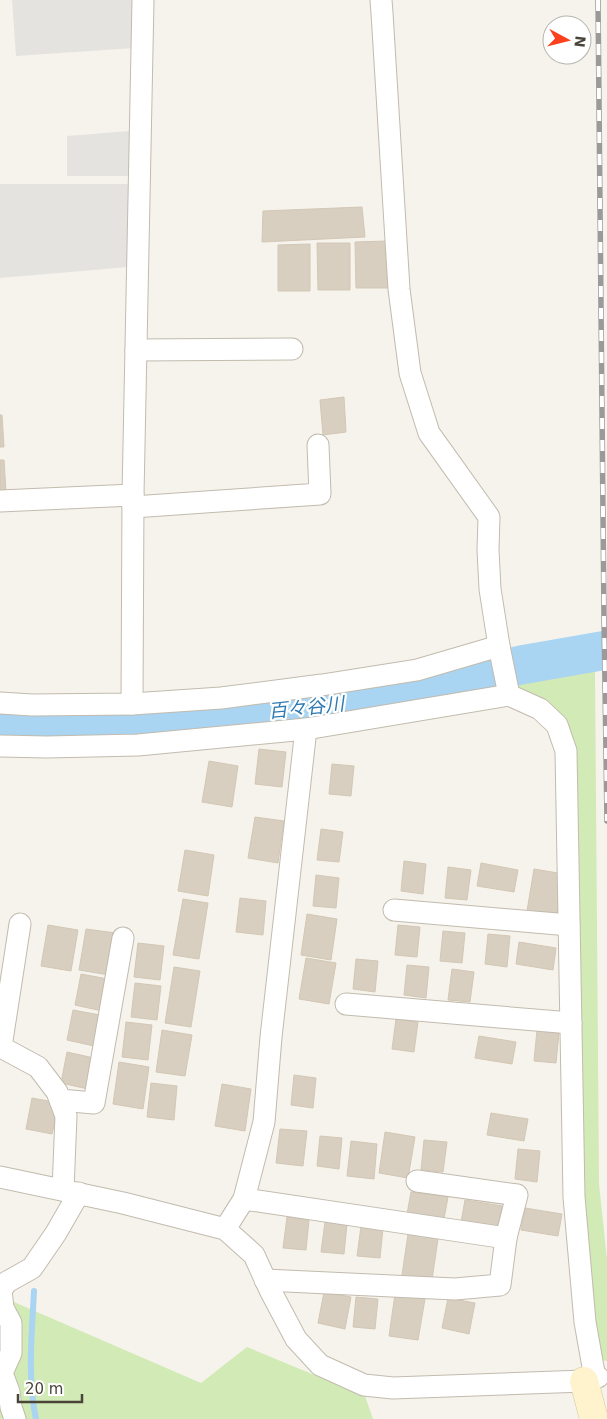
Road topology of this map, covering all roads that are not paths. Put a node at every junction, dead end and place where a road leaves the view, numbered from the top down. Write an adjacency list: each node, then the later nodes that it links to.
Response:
1 (143, 0): 4 (street)
2 (380, 0): 8 (street)
3 (292, 349): 4 (street)
4 (136, 350): 6 (street)
5 (318, 445): 6 (street)
6 (133, 500): 7 (street); 11 (street)
7 (0, 501)
8 (499, 646): 9 (street); 11 (street)
9 (510, 695): 12 (street); 16 (street)
10 (0, 703): 11 (street)
11 (132, 704)
12 (306, 729): 13 (street); 24 (street)
13 (0, 746)
14 (394, 910): 16 (street)
15 (20, 924): 20 (street)
16 (570, 925): 19 (street)
17 (123, 938): 20 (street)
18 (346, 1004): 19 (street)
19 (571, 1023): 28 (street)
20 (60, 1100): 23 (street)
21 (0, 1177): 23 (street)
22 (417, 1181): 26 (street)
23 (71, 1192): 25 (street); 29 (street)
24 (244, 1199): 25 (street); 26 (street)
25 (225, 1229): 27 (street)
26 (506, 1238): 27 (street)
27 (265, 1280): 28 (street)
28 (595, 1378): 30 (street)
29 (15, 1419)
30 (594, 1419)

